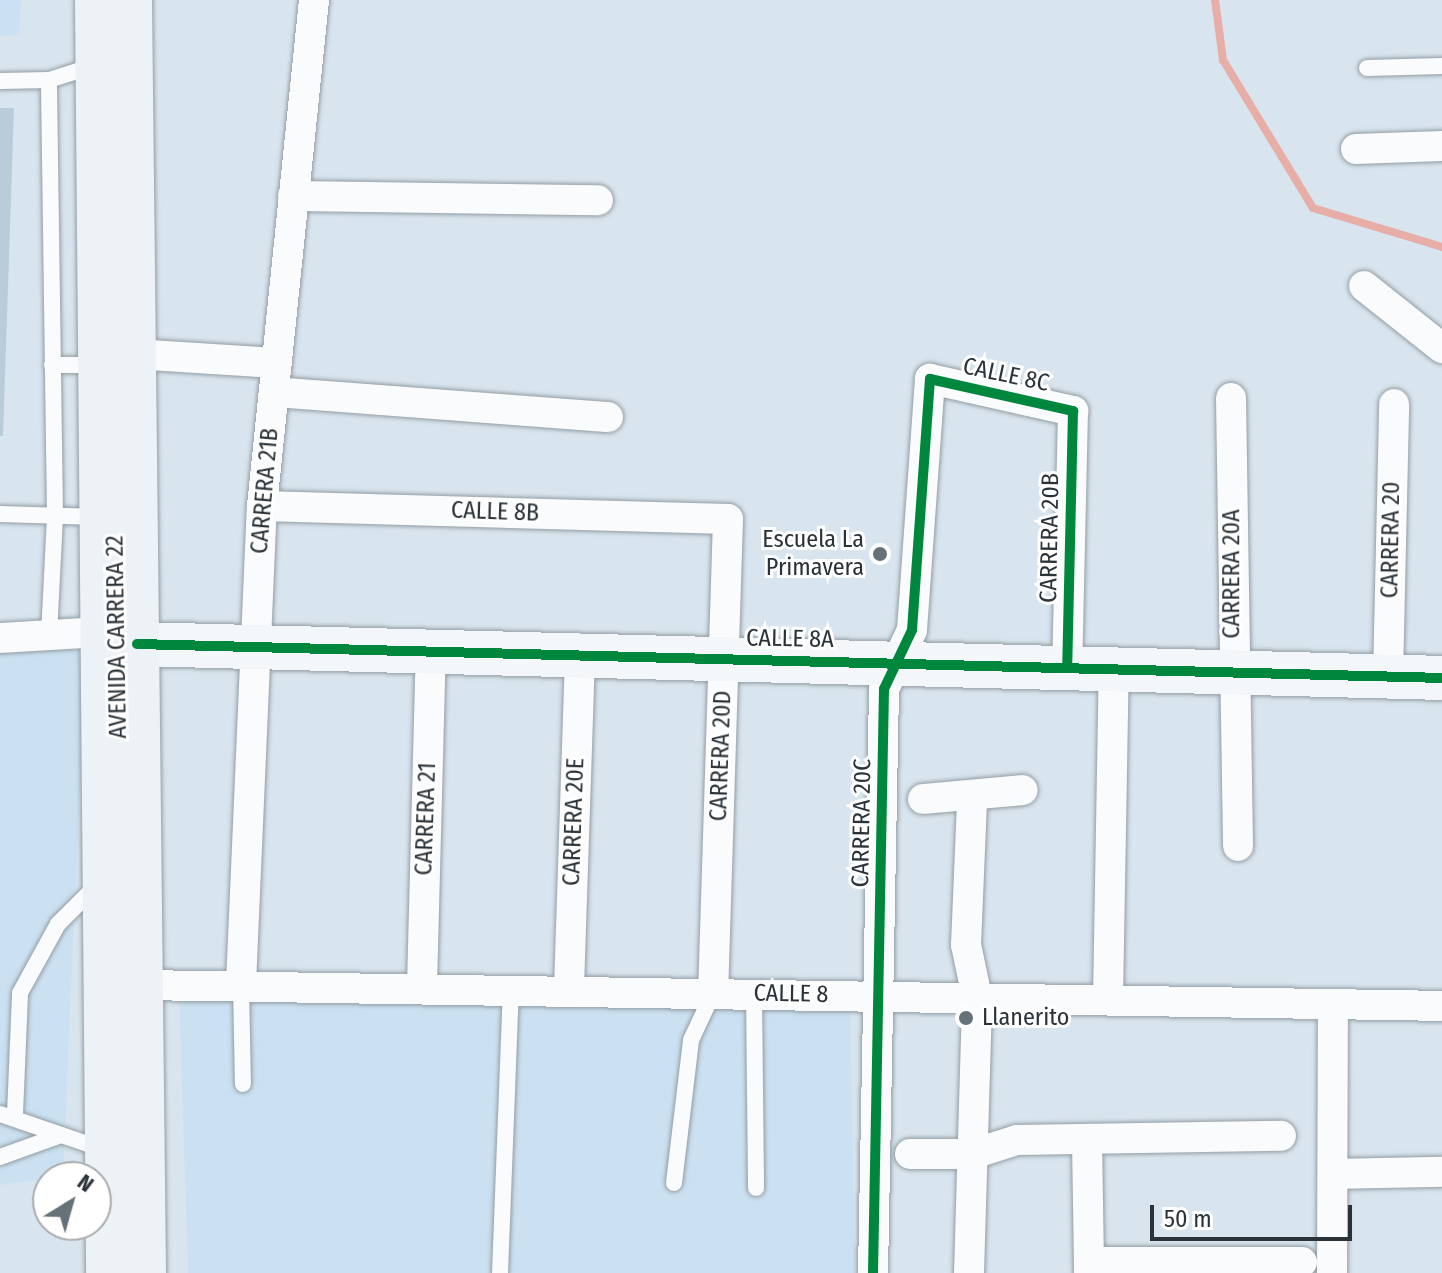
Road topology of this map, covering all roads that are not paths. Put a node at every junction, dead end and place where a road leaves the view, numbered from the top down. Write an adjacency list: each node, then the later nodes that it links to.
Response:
1 (97, 0): 4 (main road, AVENIDA CARRERA 22)
2 (130, 0): 15 (main road, AVENIDA CARRERA 22)
3 (314, 0): 11 (street, CARRERA 21B)
4 (97, 65): 7 (lane); 15 (main road, AVENIDA CARRERA 22)
5 (1442, 66): 6 (lane)
6 (1367, 68)
7 (49, 80): 8 (lane); 16 (lane)
8 (0, 81)
9 (1442, 146): 10 (street)
10 (1356, 149)
11 (293, 196): 12 (street); 17 (street, CARRERA 21B)
12 (598, 200)
13 (1364, 286): 14 (street)
14 (1442, 348)
15 (117, 360): 16 (lane); 17 (street); 26 (main road, AVENIDA CARRERA 22); 30 (main road, AVENIDA CARRERA 22)
16 (52, 365): 25 (lane)
17 (275, 377): 22 (street); 23 (street, CARRERA 21B)
18 (930, 379): 21 (street, CALLE 8C); 35 (street, CARRERA 20C)
19 (1231, 398): 38 (street, CARRERA 20A)
20 (1394, 404): 39 (street, CARRERA 20)
21 (1073, 411): 36 (street, CARRERA 20B)
22 (608, 417)
23 (262, 506): 27 (street, CALLE 8B); 31 (street, CARRERA 21B)
24 (0, 514): 25 (lane)
25 (55, 515): 26 (lane); 28 (lane)
26 (101, 517): 30 (main road, AVENIDA CARRERA 22)
27 (728, 519): 34 (street, CARRERA 20D)
28 (49, 635): 29 (street, CALLE 8A); 30 (street, CALLE 8A)
29 (0, 638)
30 (120, 638): 31 (street, CALLE 8A); 45 (main road, AVENIDA CARRERA 22); 47 (main road, AVENIDA CARRERA 22)
31 (253, 648): 32 (street, CALLE 8A); 46 (street, CARRERA 21B)
32 (431, 653): 33 (street, CALLE 8A); 48 (street, CARRERA 21)
33 (580, 655): 34 (street, CALLE 8A); 50 (street, CARRERA 20E)
34 (724, 658): 35 (street, CALLE 8A); 51 (street, CARRERA 20D)
35 (898, 661): 36 (street, CALLE 8A); 53 (street, CARRERA 20C)
36 (1067, 667): 37 (street, CALLE 8A)
37 (1114, 669): 38 (street, CALLE 8A); 55 (street)
38 (1232, 674): 39 (street, CALLE 8A); 44 (street, CARRERA 20A)
39 (1388, 677): 40 (street, CALLE 8A)
40 (1442, 678)
41 (1023, 790): 43 (street)
42 (923, 799): 43 (street)
43 (972, 799): 54 (street)
44 (1238, 846)
45 (104, 878): 58 (lane); 64 (main road, AVENIDA CARRERA 22)
46 (241, 984): 47 (street, CALLE 8); 48 (street, CALLE 8); 59 (lane)
47 (141, 985): 75 (main road, AVENIDA CARRERA 22)
48 (422, 986): 49 (street, CALLE 8)
49 (511, 987): 50 (street, CALLE 8); 76 (lane)
50 (569, 988): 51 (street, CALLE 8)
51 (713, 993): 52 (street, CALLE 8); 70 (lane)
52 (754, 993): 53 (street, CALLE 8); 71 (lane)
53 (879, 996): 54 (street, CALLE 8); 77 (street, CARRERA 20C)
54 (977, 997): 55 (street, CALLE 8); 66 (street)
55 (1108, 999): 56 (street, CALLE 8)
56 (1333, 1004): 57 (street, CALLE 8); 69 (street)
57 (1442, 1006)
58 (7, 1061): 60 (lane)
59 (243, 1084)
60 (8, 1114): 61 (lane)
61 (61, 1135): 64 (lane); 67 (lane)
62 (1281, 1136): 63 (street)
63 (1087, 1139): 66 (street); 73 (street)
64 (107, 1150): 74 (main road, AVENIDA CARRERA 22)
65 (910, 1154): 66 (street)
66 (973, 1154): 78 (street)
67 (0, 1157)
68 (1442, 1172): 69 (street)
69 (1333, 1174): 79 (street)
70 (674, 1183)
71 (756, 1188)
72 (1302, 1262): 73 (street)
73 (1089, 1268)
74 (108, 1273)
75 (144, 1273)
76 (500, 1273)
77 (873, 1273)
78 (969, 1273)
79 (1332, 1273)

